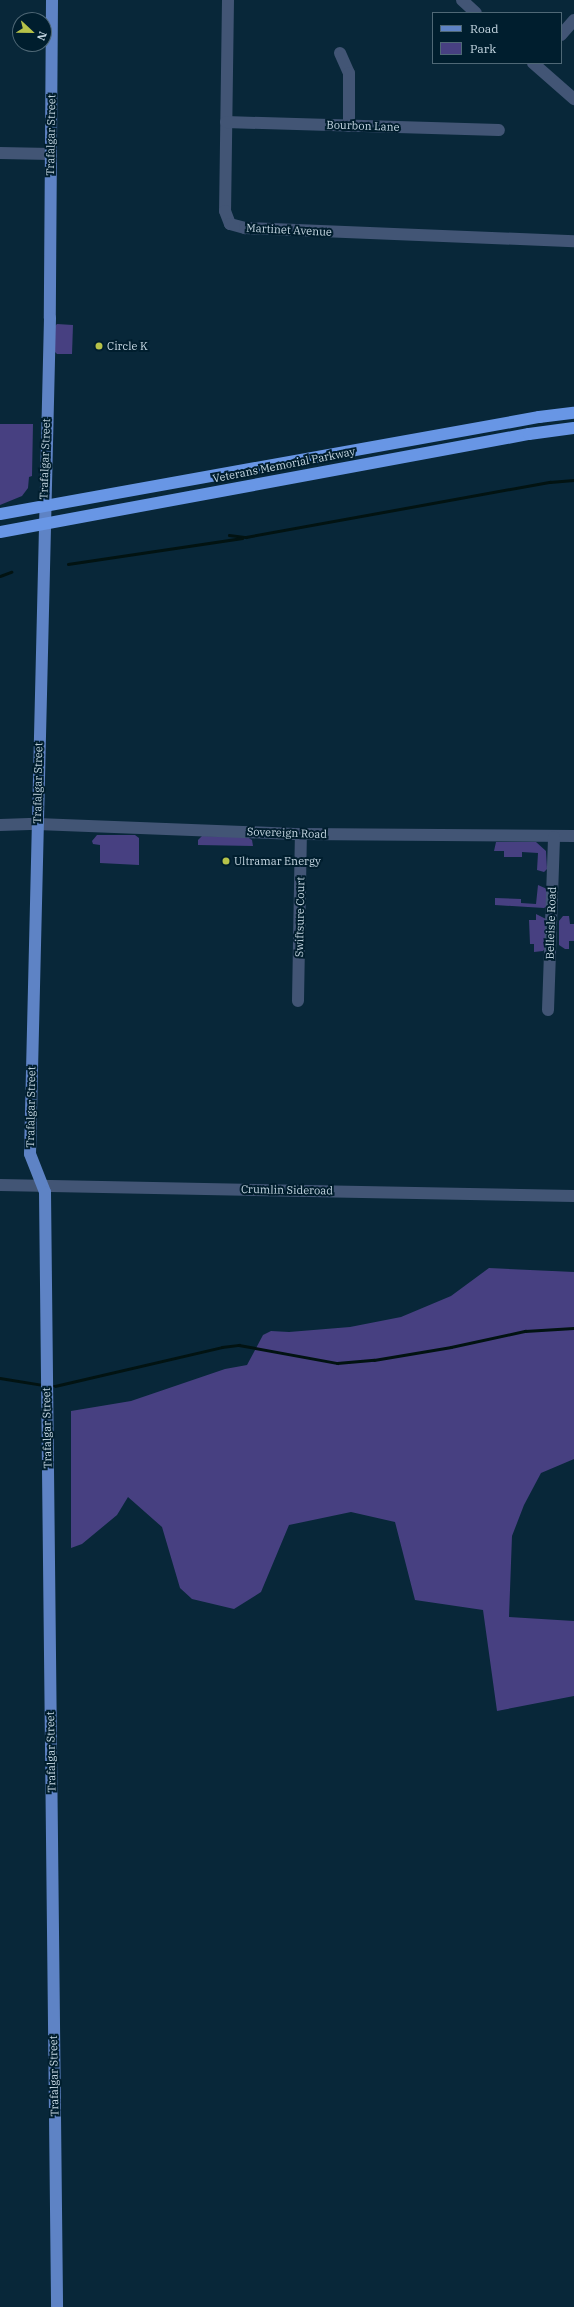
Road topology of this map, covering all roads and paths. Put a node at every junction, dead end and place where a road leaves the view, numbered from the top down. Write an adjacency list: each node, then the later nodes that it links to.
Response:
1 (52, 0): 14 (main road, Trafalgar Street)
2 (228, 0): 10 (street, Martinet Avenue)
3 (462, 0): 4 (street)
4 (475, 12)
5 (574, 20): 6 (street)
6 (562, 33)
7 (340, 53): 11 (street)
8 (534, 64): 9 (street)
9 (574, 99)
10 (226, 122): 11 (street, Bourbon Lane); 15 (street, Martinet Avenue)
11 (349, 126): 12 (street, Bourbon Lane)
12 (499, 130)
13 (0, 154): 14 (street)
14 (51, 154): 18 (main road, Trafalgar Street)
15 (574, 241)
16 (574, 413): 18 (highway, Veterans Memorial Parkway)
17 (574, 428): 20 (highway, Veterans Memorial Parkway)
18 (44, 506): 19 (highway, Veterans Memorial Parkway); 20 (main road, Trafalgar Street)
19 (0, 514)
20 (44, 523): 21 (highway, Veterans Memorial Parkway); 22 (main road, Trafalgar Street)
21 (0, 532)
22 (37, 824): 23 (street, Sovereign Road); 24 (street, Sovereign Road); 30 (main road, Trafalgar Street)
23 (0, 825)
24 (301, 834): 26 (street, Sovereign Road); 27 (street, Swiftsure Court)
25 (574, 836): 26 (street, Sovereign Road)
26 (554, 837): 28 (street, Belleisle Road)
27 (298, 1001)
28 (548, 1010)
29 (0, 1185): 30 (street, Crumlin Sideroad)
30 (42, 1185): 31 (street, Crumlin Sideroad); 32 (main road, Trafalgar Street)
31 (574, 1196)
32 (57, 2307)

